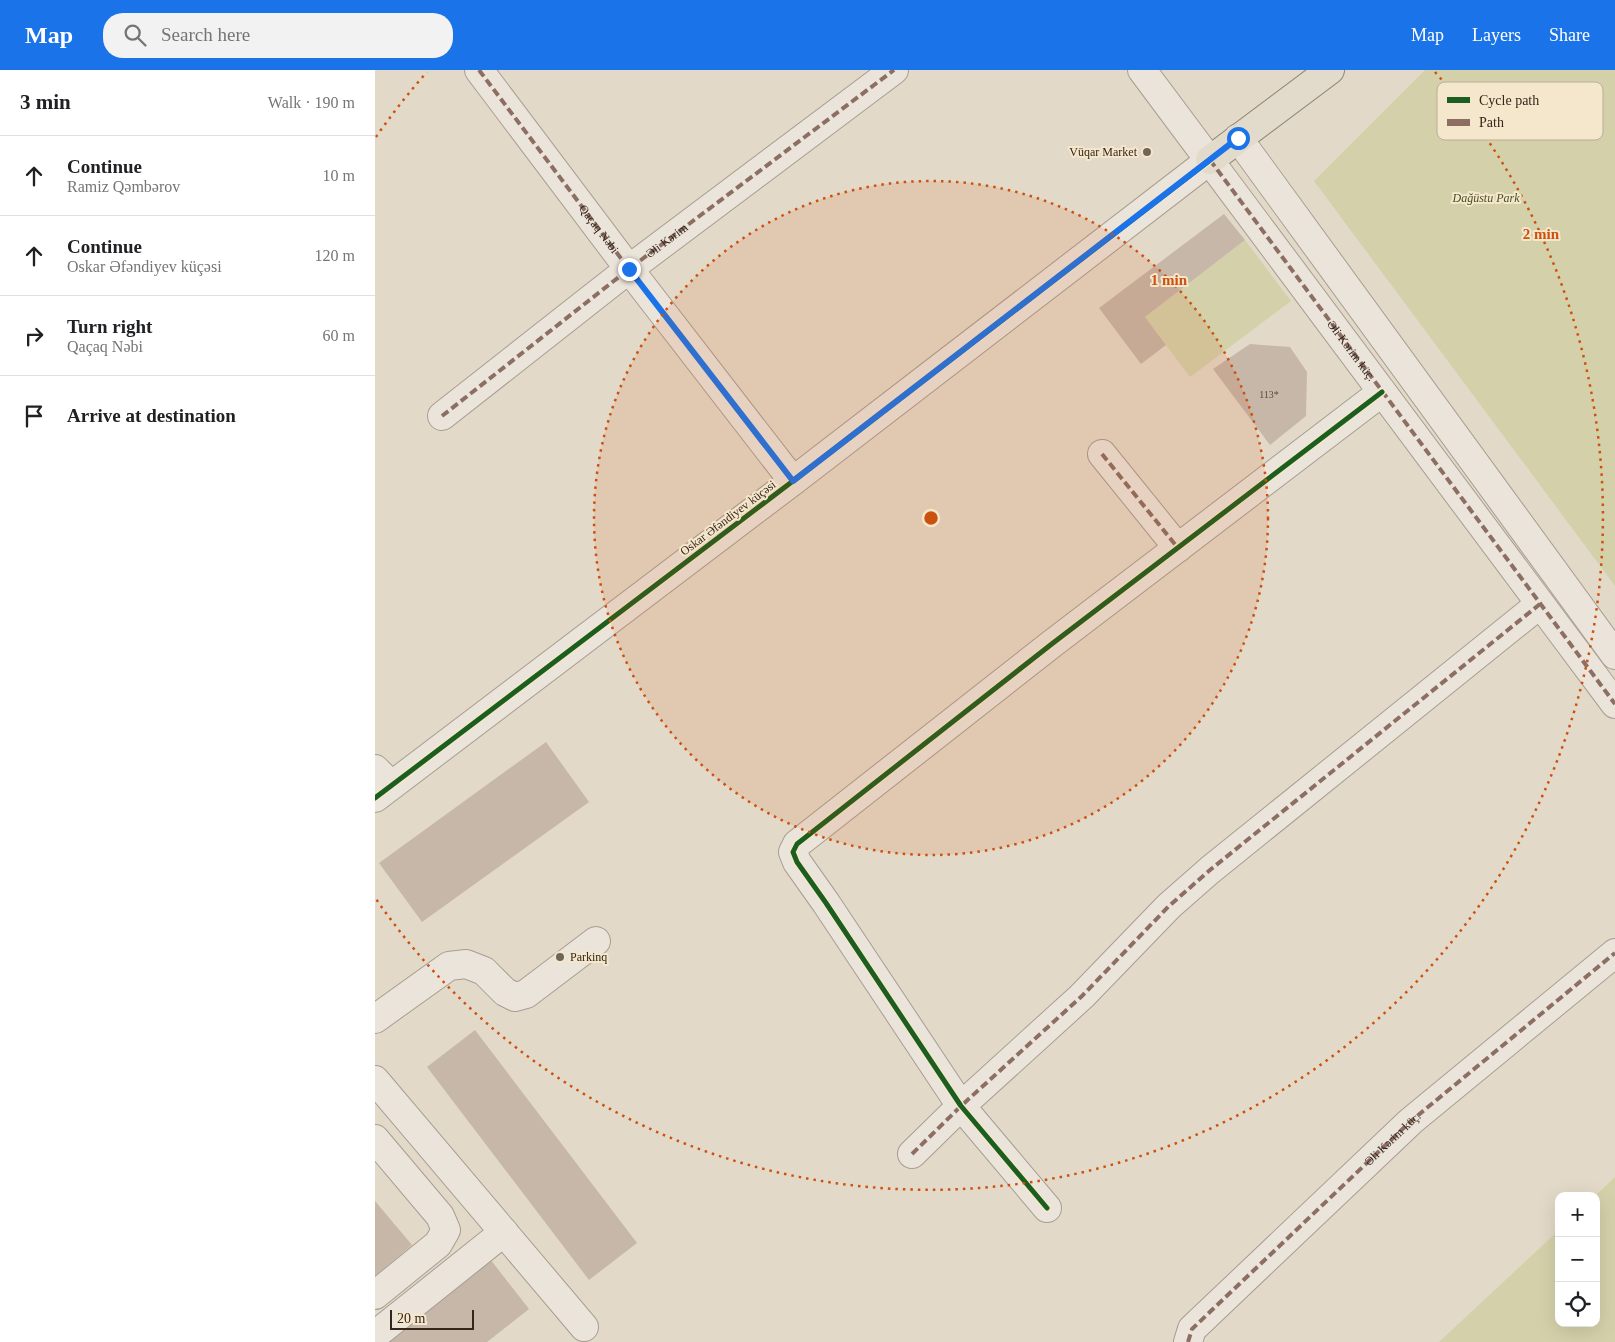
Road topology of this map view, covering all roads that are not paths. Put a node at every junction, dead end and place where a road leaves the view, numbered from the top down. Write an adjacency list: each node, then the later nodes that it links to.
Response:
1 (481, 70): 7 (street, Qaçaq Nəbi)
2 (894, 70): 7 (street, Əli Kərim)
3 (1142, 70): 6 (street, Əli Kərim küç.)
4 (1330, 70): 5 (main road)
5 (1238, 138): 6 (main road); 14 (street)
6 (1209, 160): 8 (street, Əli Kərim küç.); 11 (street, Oskar Əfəndiyev küçəsi)
7 (629, 269): 9 (street, Əli Kərim); 11 (street, Qaçaq Nəbi)
8 (1382, 392): 12 (street); 13 (street, Əli Kərim küç.)
9 (442, 416)
10 (1102, 454): 12 (street)
11 (793, 481): 16 (street, Oskar Əfəndiyev küçəsi)
12 (1178, 548): 21 (street)
13 (1541, 604): 15 (street, Əli Kərim küç.); 21 (street)
14 (1615, 655)
15 (1615, 704)
16 (380, 784)
17 (596, 941): 19 (street)
18 (1615, 953): 29 (street, Əli Kərim küç.)
19 (375, 1019)
20 (375, 1080): 25 (street)
21 (961, 1106): 23 (street); 24 (street)
22 (375, 1139): 26 (street)
23 (912, 1154)
24 (1047, 1208)
25 (504, 1232): 27 (street); 28 (street)
26 (375, 1295)
27 (584, 1327)
28 (375, 1335)
29 (1189, 1342)

